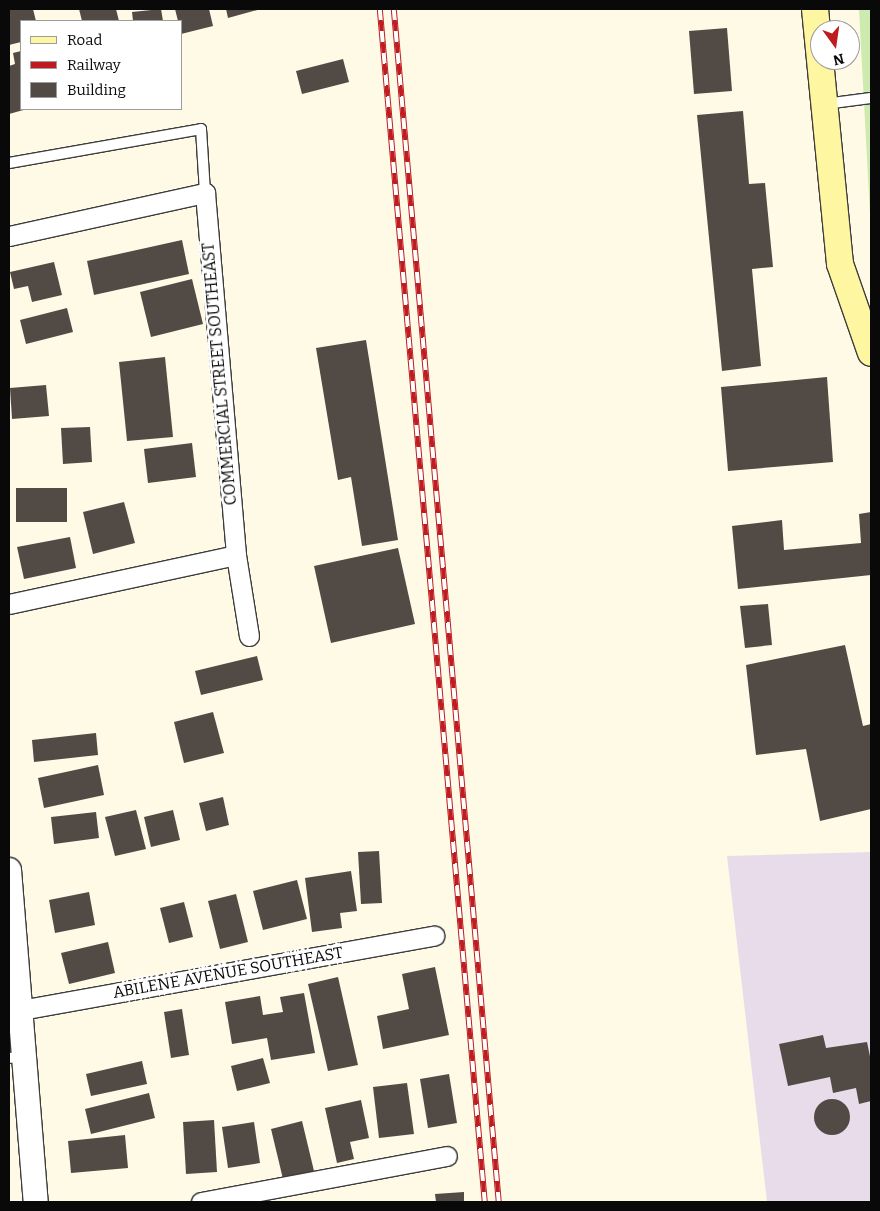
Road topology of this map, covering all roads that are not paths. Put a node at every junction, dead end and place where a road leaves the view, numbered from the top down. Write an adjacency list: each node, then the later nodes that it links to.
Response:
1 (815, 9): 3 (main road)
2 (871, 98): 3 (lane)
3 (824, 104): 7 (main road)
4 (9, 163): 5 (lane)
5 (205, 193): 6 (street); 8 (street, COMMERCIAL STREET SOUTHEAST)
6 (9, 236)
7 (871, 353)
8 (236, 555): 9 (street); 10 (street, COMMERCIAL STREET SOUTHEAST)
9 (9, 604)
10 (249, 636)
11 (9, 870): 13 (street)
12 (434, 936): 13 (street, ABILENE AVENUE SOUTHEAST)
13 (21, 1010): 14 (street)
14 (17, 1057): 16 (street)
15 (447, 1156): 17 (street)
16 (36, 1202)
17 (202, 1202)

